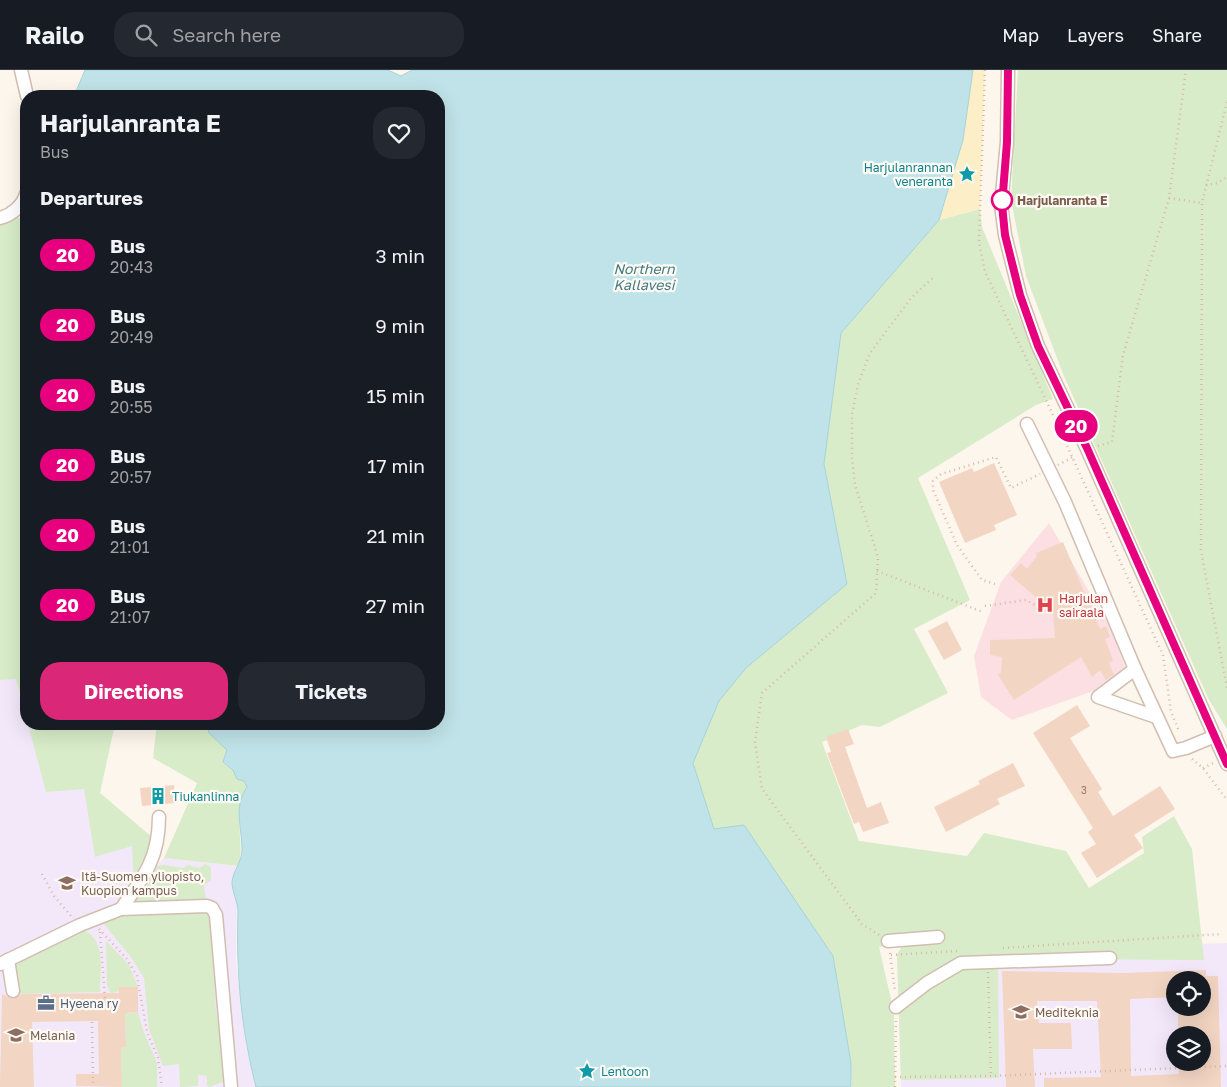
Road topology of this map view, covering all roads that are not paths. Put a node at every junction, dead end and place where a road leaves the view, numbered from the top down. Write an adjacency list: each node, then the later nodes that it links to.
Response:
1 (21, 70): 3 (street)
2 (1008, 70): 9 (street)
3 (26, 90)
4 (20, 205): 5 (street)
5 (0, 218)
6 (1026, 424): 7 (street)
7 (1135, 669): 8 (street); 8 (street)
8 (1156, 717): 9 (street)
9 (1215, 736): 10 (street)
10 (1227, 764)
11 (159, 817): 12 (street)
12 (121, 910): 16 (street); 19 (street)
13 (938, 937): 14 (street)
14 (888, 941)
15 (1110, 958): 18 (street)
16 (4, 962): 17 (street)
17 (13, 991)
18 (896, 1008)
19 (231, 1087)

